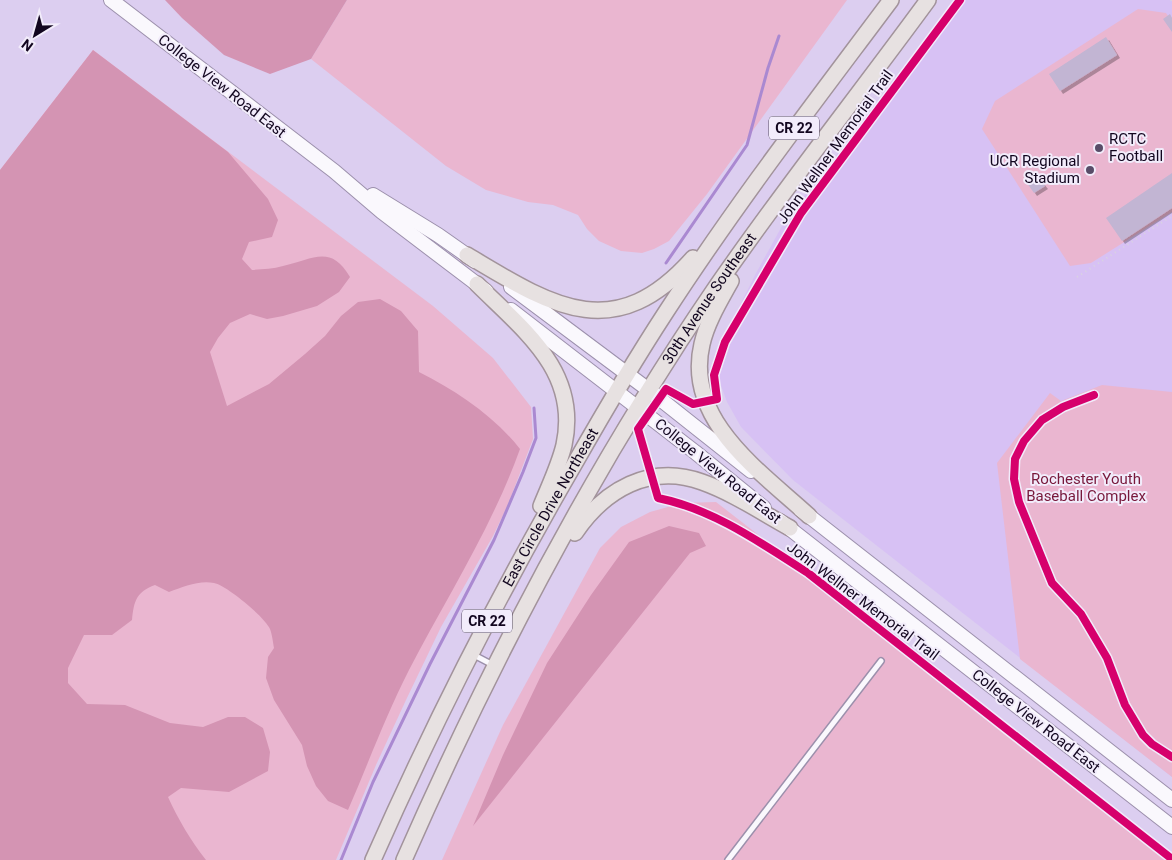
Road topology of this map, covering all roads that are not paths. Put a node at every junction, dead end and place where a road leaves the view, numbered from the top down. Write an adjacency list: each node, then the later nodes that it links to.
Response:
1 (111, 0): 4 (main road, College View Road East)
2 (891, 0): 5 (main road, 30th Avenue Southeast / CR 22)
3 (928, 0): 6 (main road, 30th Avenue Southeast / CR 22)
4 (334, 171): 7 (main road, College View Road East); 8 (main road, College View Road East)
5 (745, 196): 7 (main road); 9 (main road, 30th Avenue Southeast / CR 22)
6 (766, 218): 11 (main road, 30th Avenue Southeast / CR 22); 13 (main road)
7 (467, 255): 9 (main road, College View Road East)
8 (477, 284): 10 (main road, College View Road East); 15 (main road)
9 (627, 374): 10 (main road, East Circle Drive Northeast / CR 22); 11 (main road, College View Road East)
10 (616, 391): 12 (main road, College View Road East); 15 (main road, East Circle Drive Northeast / CR 22)
11 (650, 391): 12 (main road, 30th Avenue Southeast / CR 22); 13 (main road, College View Road East)
12 (639, 408): 14 (main road, College View Road East); 16 (main road, East Circle Drive Northeast / CR 22)
13 (809, 516): 20 (main road, College View Road East)
14 (790, 528): 16 (main road); 21 (main road, College View Road East)
15 (524, 550): 17 (main road, East Circle Drive Northeast / CR 22)
16 (533, 594): 19 (main road, East Circle Drive Northeast / CR 22)
17 (471, 653): 19 (lane); 22 (main road, East Circle Drive Northeast / CR 22)
18 (881, 661): 24 (lane)
19 (496, 666): 23 (main road, East Circle Drive Northeast / CR 22)
20 (1172, 800)
21 (1172, 827)
22 (373, 860)
23 (404, 860)
24 (728, 860)

